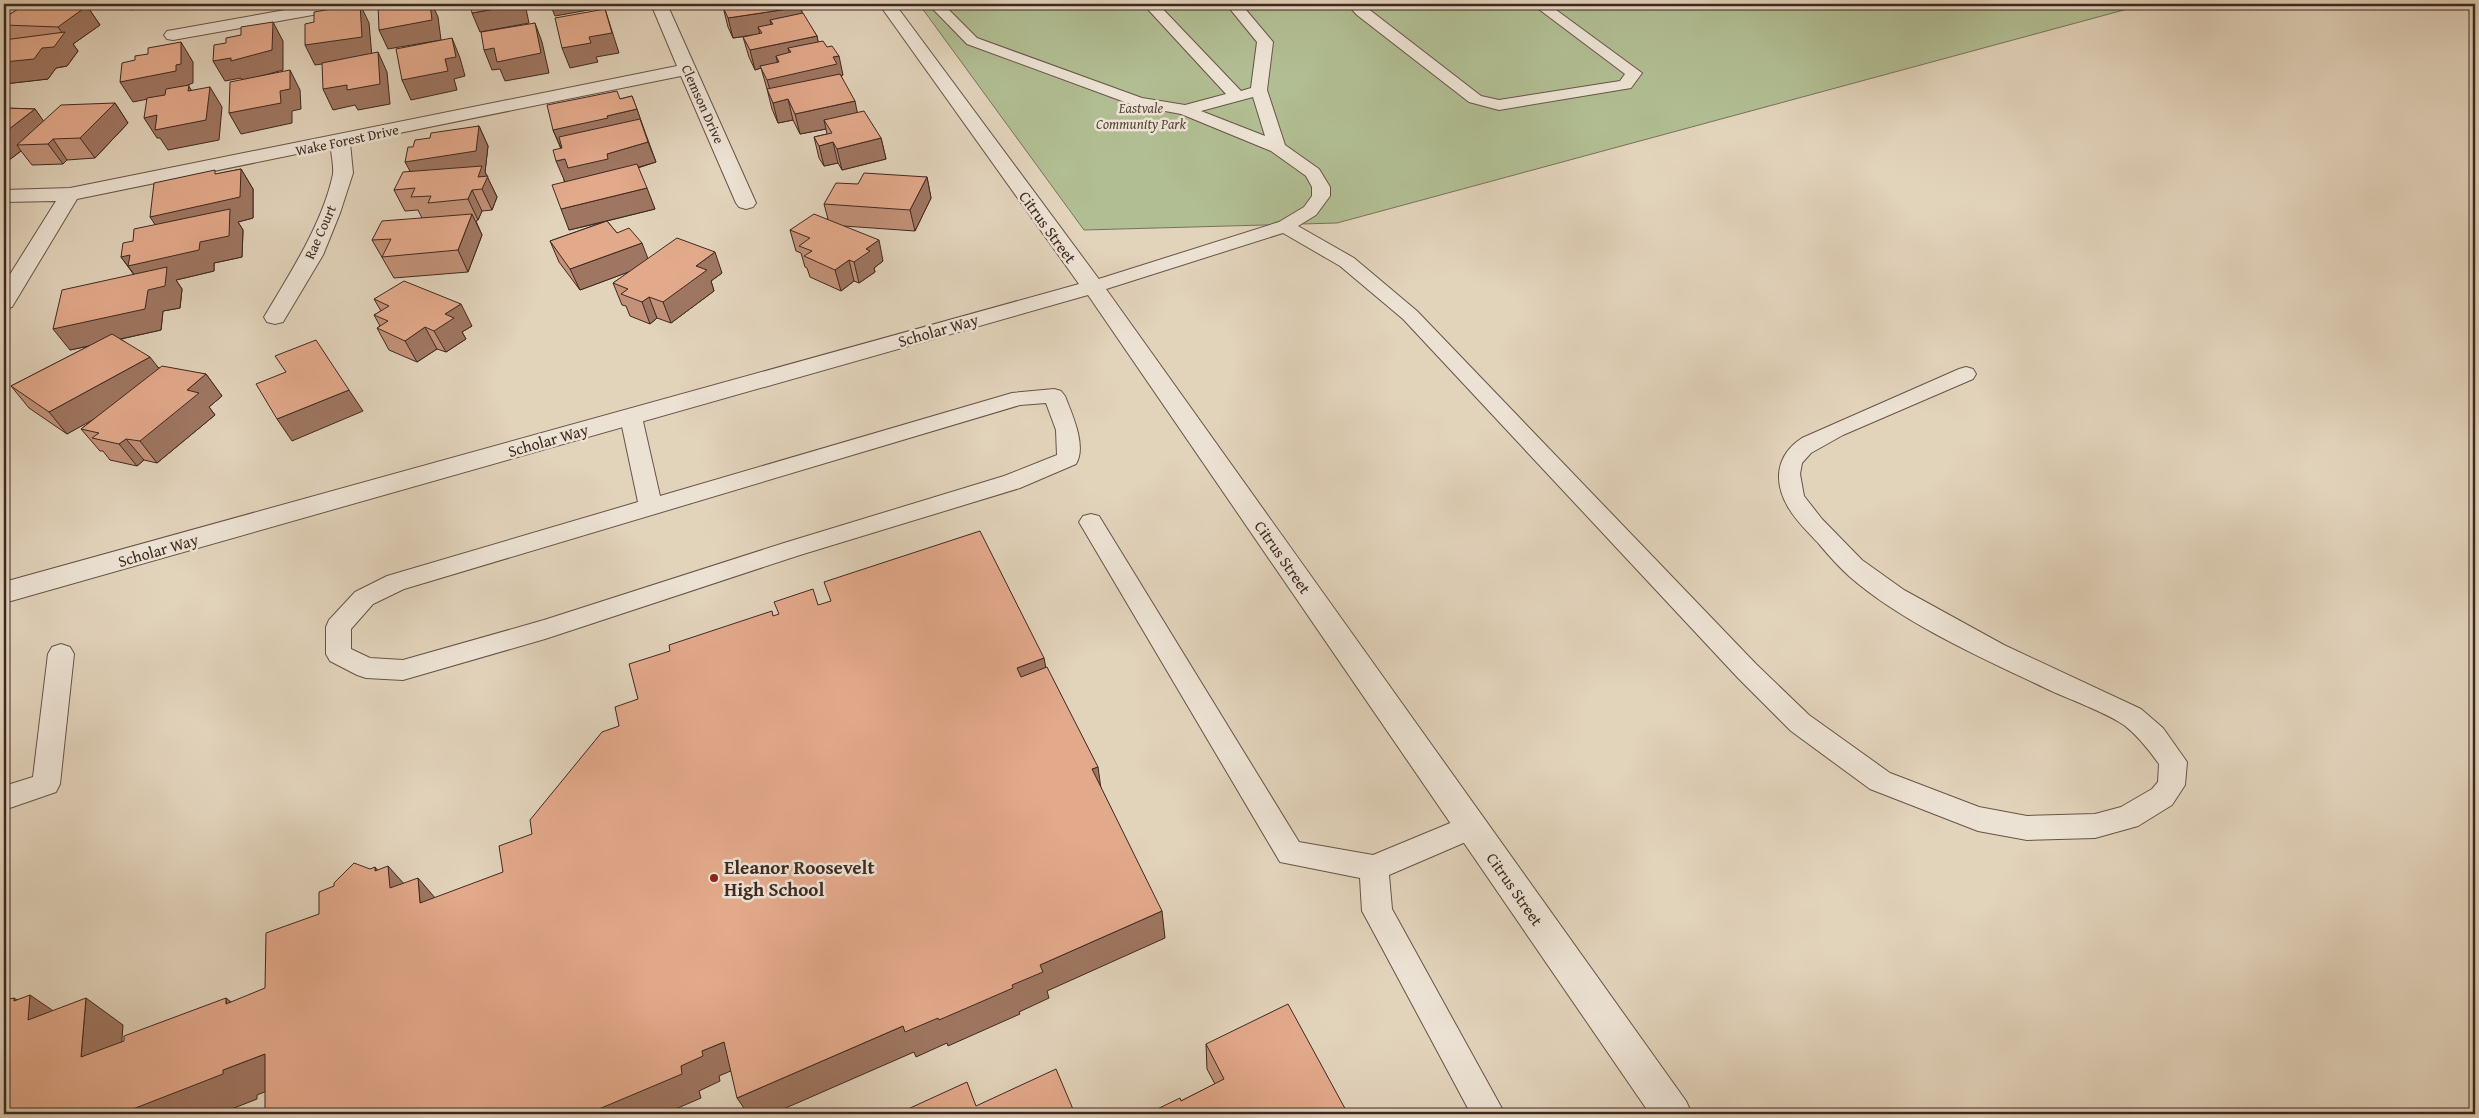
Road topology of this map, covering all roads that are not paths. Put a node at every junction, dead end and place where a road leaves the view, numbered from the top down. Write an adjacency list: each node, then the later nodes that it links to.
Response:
1 (346, 4): 9 (street)
2 (660, 4): 11 (street, Clemson Drive)
3 (887, 4): 21 (street, Citrus Street)
4 (935, 4): 14 (lane)
5 (1150, 4): 13 (lane)
6 (1236, 4): 12 (lane)
7 (1354, 4): 8 (lane)
8 (1539, 4)
9 (323, 6): 10 (street)
10 (172, 35)
11 (688, 69): 15 (street, Wake Forest Drive); 19 (street, Clemson Drive)
12 (1259, 90): 13 (lane); 16 (lane)
13 (1237, 96): 14 (lane)
14 (1184, 110): 16 (lane)
15 (340, 141): 17 (street, Wake Forest Drive); 23 (street, Rae Court)
16 (1277, 147): 20 (lane)
17 (70, 194): 18 (street, Wake Forest Drive); 22 (street)
18 (4, 196)
19 (746, 203)
20 (1285, 226): 21 (lane); 24 (lane)
21 (1092, 287): 25 (street, Scholar Way); 31 (street, Citrus Street)
22 (4, 302)
23 (275, 317)
24 (1966, 374)
25 (631, 417): 26 (lane); 28 (street, Scholar Way)
26 (651, 508): 26 (lane)
27 (1091, 522): 32 (lane)
28 (4, 593)
29 (61, 654): 30 (lane)
30 (4, 798)
31 (1472, 826): 32 (lane); 34 (street, Citrus Street)
32 (1374, 868): 33 (lane)
33 (1489, 1114)
34 (1674, 1114)

